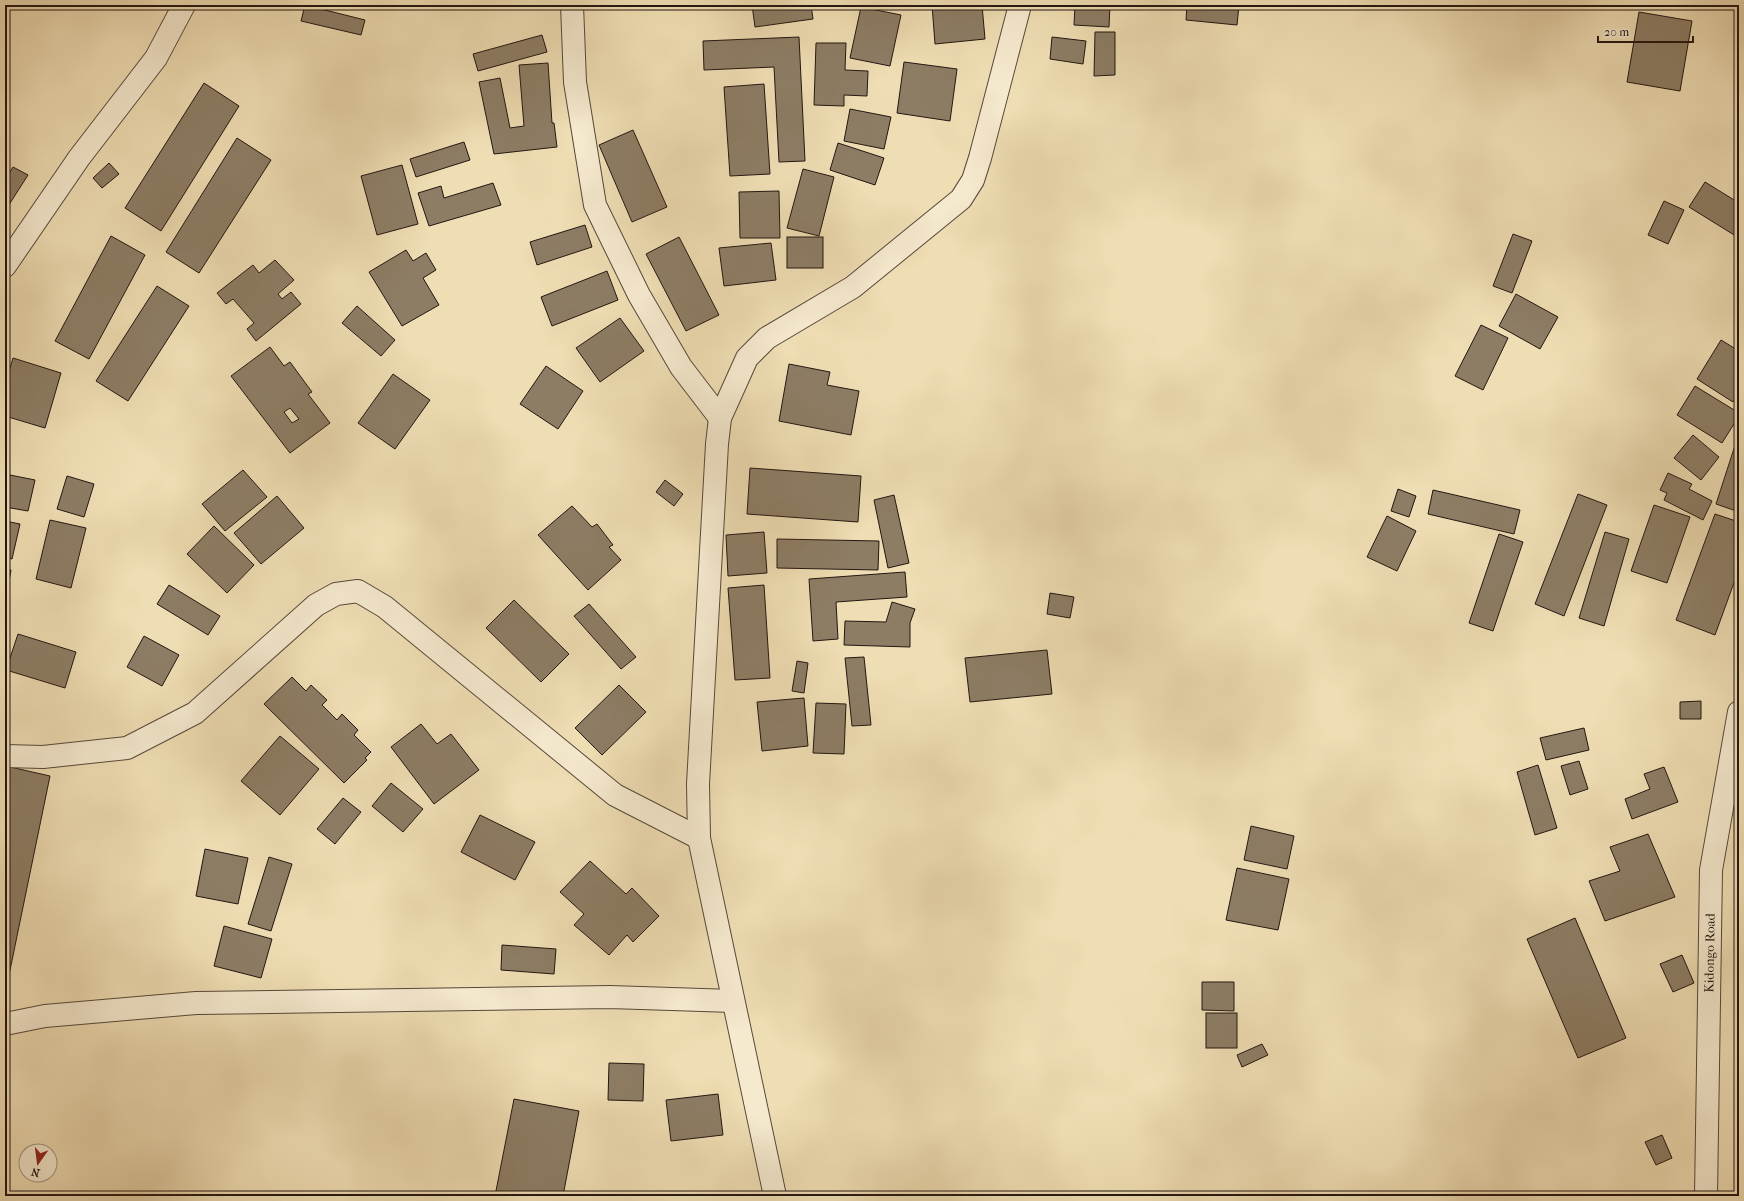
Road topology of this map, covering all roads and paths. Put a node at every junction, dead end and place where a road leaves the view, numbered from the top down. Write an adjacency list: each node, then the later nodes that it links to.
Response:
1 (184, 5): 4 (street)
2 (572, 5): 5 (street)
3 (1020, 5): 5 (street)
4 (5, 266)
5 (720, 418): 8 (street)
6 (1739, 712): 12 (street, Kidongo Road)
7 (5, 756): 8 (street)
8 (699, 838): 9 (street)
9 (733, 1001): 10 (street); 11 (street)
10 (5, 1024)
11 (774, 1196)
12 (1706, 1196)

